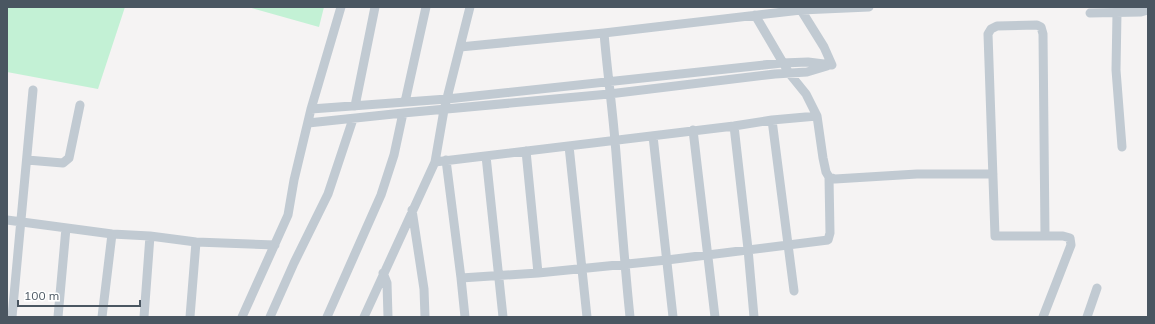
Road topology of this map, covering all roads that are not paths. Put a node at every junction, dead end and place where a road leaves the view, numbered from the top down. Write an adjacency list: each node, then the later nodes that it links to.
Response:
1 (341, 7): 23 (street)
2 (374, 7): 22 (street)
3 (426, 7): 20 (street)
4 (470, 7): 12 (street)
5 (869, 7): 6 (street)
6 (800, 10): 10 (street); 14 (street)
7 (1148, 10): 9 (street)
8 (1090, 13): 9 (street)
9 (1117, 13): 35 (street)
10 (755, 15): 11 (street); 13 (street)
11 (604, 33): 12 (street); 16 (street)
12 (460, 47): 19 (street)
13 (782, 63): 14 (street); 15 (street); 16 (street)
14 (832, 65): 15 (street)
15 (789, 73): 18 (street); 26 (street)
16 (608, 82): 18 (street); 19 (street)
17 (33, 90): 38 (street)
18 (609, 94): 24 (street); 33 (street)
19 (447, 99): 20 (street); 24 (street)
20 (405, 102): 22 (street)
21 (80, 105): 38 (street)
22 (355, 106): 23 (street)
23 (311, 109): 29 (street)
24 (444, 110): 25 (street); 40 (street)
25 (402, 113): 27 (street); 71 (street)
26 (817, 116): 28 (street); 42 (street)
27 (353, 119): 29 (street); 70 (street)
28 (772, 120): 30 (street); 52 (street)
29 (308, 123): 51 (street)
30 (734, 126): 31 (street); 53 (street)
31 (693, 130): 32 (street); 54 (street)
32 (653, 136): 33 (street); 55 (street)
33 (615, 140): 34 (street); 56 (street)
34 (569, 146): 36 (street); 57 (street)
35 (1122, 147)
36 (526, 151): 37 (street); 59 (street)
37 (486, 156): 39 (street); 60 (street)
38 (27, 160): 45 (street)
39 (446, 160): 40 (street); 61 (street)
40 (435, 162): 43 (street)
41 (992, 174): 42 (street); 49 (street); 49 (street)
42 (829, 177): 52 (street)
43 (412, 210): 58 (street); 74 (street)
44 (7, 220): 45 (street)
45 (21, 221): 46 (street); 64 (street)
46 (66, 228): 47 (street); 65 (street)
47 (112, 234): 48 (street); 66 (street)
48 (150, 236): 50 (street); 67 (street)
49 (1045, 236): 82 (street)
50 (196, 242): 51 (street); 68 (street)
51 (275, 245): 69 (street)
52 (788, 245): 53 (street); 63 (street)
53 (748, 249): 54 (street); 81 (street)
54 (708, 255): 55 (street); 80 (street)
55 (667, 260): 56 (street); 79 (street)
56 (624, 263): 57 (street); 78 (street)
57 (582, 268): 59 (street); 77 (street)
58 (384, 273): 72 (street); 73 (street)
59 (538, 273): 60 (street)
60 (498, 276): 61 (street); 76 (street)
61 (461, 278): 75 (street)
62 (1097, 288): 83 (street)
63 (794, 292)
64 (12, 317)
65 (58, 317)
66 (102, 317)
67 (144, 317)
68 (190, 317)
69 (242, 317)
70 (270, 317)
71 (327, 317)
72 (364, 317)
73 (388, 317)
74 (425, 317)
75 (465, 317)
76 (503, 317)
77 (587, 317)
78 (630, 317)
79 (673, 317)
80 (715, 317)
81 (754, 317)
82 (1044, 317)
83 (1087, 317)

